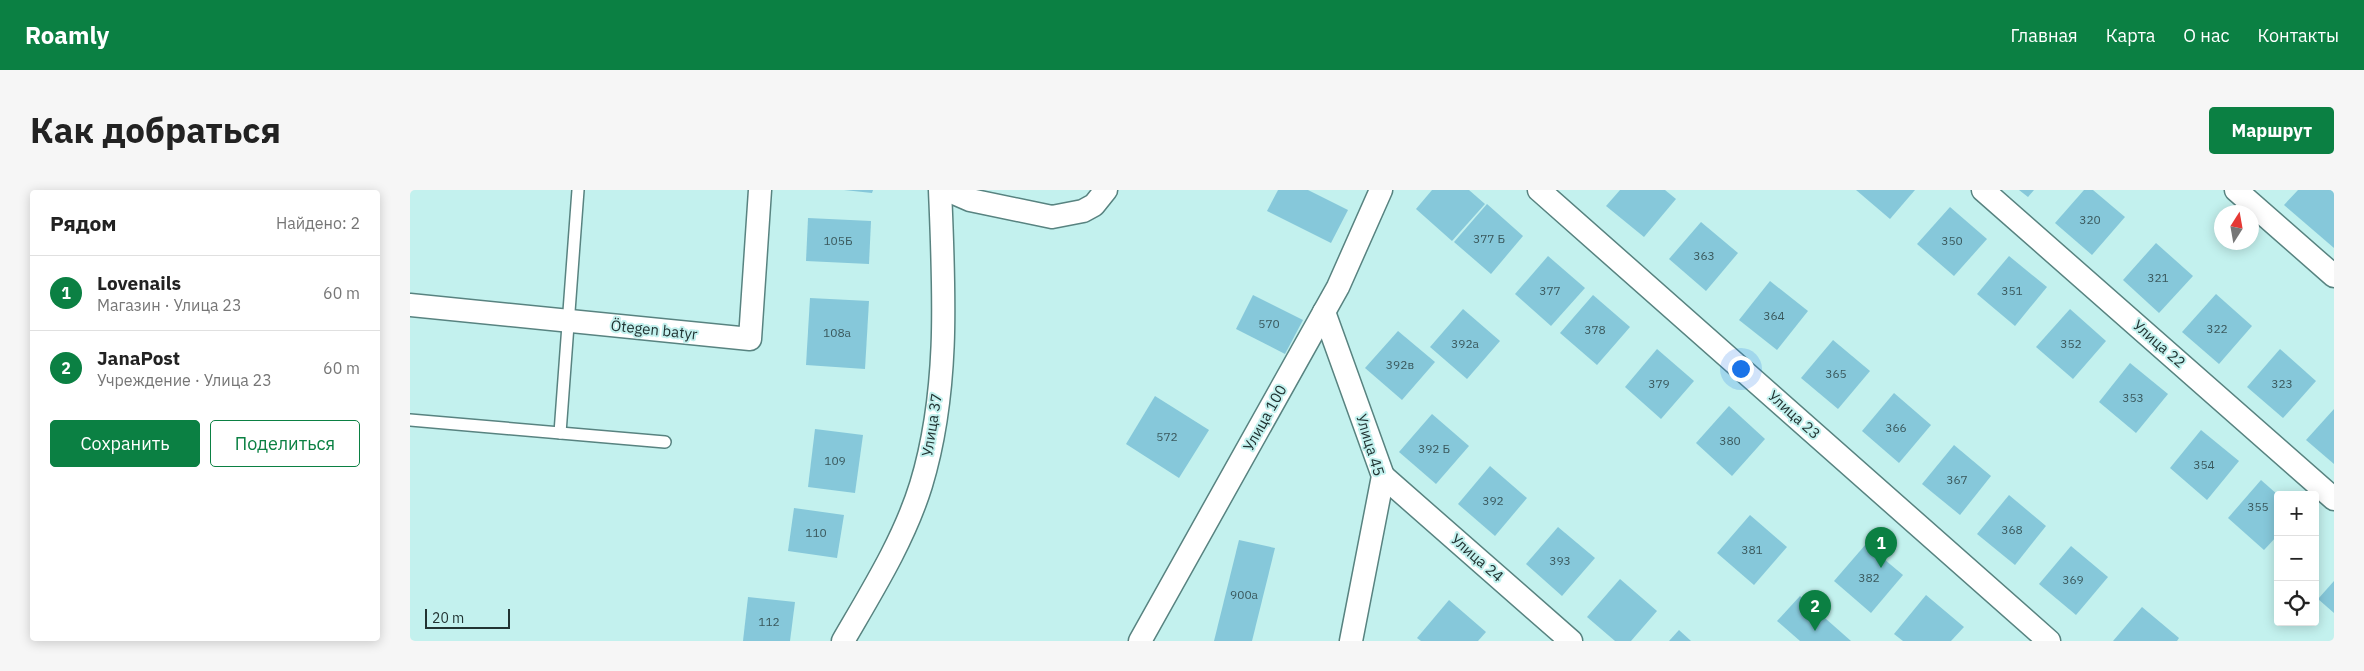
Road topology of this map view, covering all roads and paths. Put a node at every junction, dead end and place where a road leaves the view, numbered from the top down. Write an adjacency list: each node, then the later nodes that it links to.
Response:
1 (578, 190): 14 (lane)
2 (760, 190): 11 (street, Ötegen batyr)
3 (940, 190): 18 (street, Улица 37)
4 (947, 190): 9 (street)
5 (1381, 190): 12 (street, Улица 100)
6 (1540, 190): 22 (street, Улица 23)
7 (1983, 190): 17 (street, Улица 22)
8 (2236, 190): 10 (street)
9 (1100, 198)
10 (2334, 276)
11 (410, 305)
12 (1324, 312): 16 (street, Улица 45); 19 (street, Улица 100)
13 (410, 420): 14 (lane)
14 (560, 433): 15 (lane)
15 (666, 442)
16 (1383, 476): 20 (street, Улица 45); 21 (street, Улица 24)
17 (2334, 499)
18 (843, 641)
19 (1140, 641)
20 (1351, 641)
21 (1571, 641)
22 (2049, 641)

